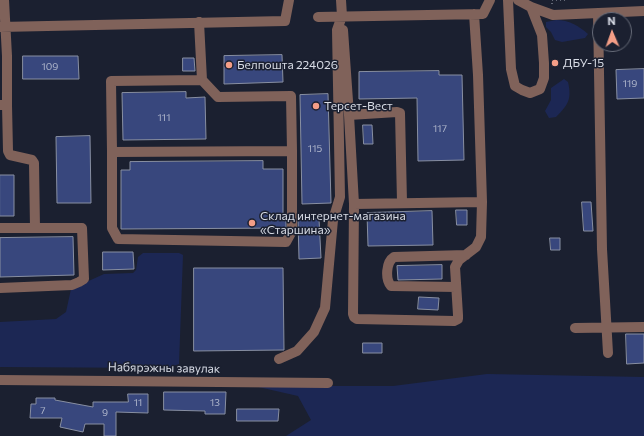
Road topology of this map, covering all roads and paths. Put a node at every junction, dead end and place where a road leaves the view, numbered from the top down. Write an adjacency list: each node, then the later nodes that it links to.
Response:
1 (4, 0): 15 (street)
2 (289, 0): 14 (street)
3 (341, 0): 12 (street)
4 (490, 0): 11 (street)
5 (508, 0): 7 (street)
6 (518, 0): 7 (street)
7 (531, 7): 10 (street)
8 (632, 12): 9 (street)
9 (644, 12)
10 (592, 13)
11 (474, 14): 12 (street); 23 (street)
12 (342, 16): 13 (street); 19 (street); 34 (street)
13 (318, 17)
14 (199, 22): 15 (street); 17 (street)
15 (2, 27): 18 (street)
16 (599, 52): 30 (street)
17 (202, 80): 20 (street); 21 (street)
18 (4, 105): 26 (street)
19 (349, 115): 22 (street); 24 (street)
20 (292, 151): 21 (street); 21 (street)
21 (112, 152)
22 (402, 202): 23 (street); 24 (street)
23 (482, 202): 27 (street)
24 (354, 204): 28 (street)
25 (0, 228): 26 (street)
26 (35, 228): 29 (street)
27 (466, 255): 28 (street); 28 (street)
28 (456, 287)
29 (0, 288)
30 (606, 327): 31 (street); 32 (street); 33 (street)
31 (644, 327)
32 (576, 328)
33 (608, 353)
34 (279, 359)
35 (0, 380): 36 (street, Набярэжны завулак)
36 (328, 382)

